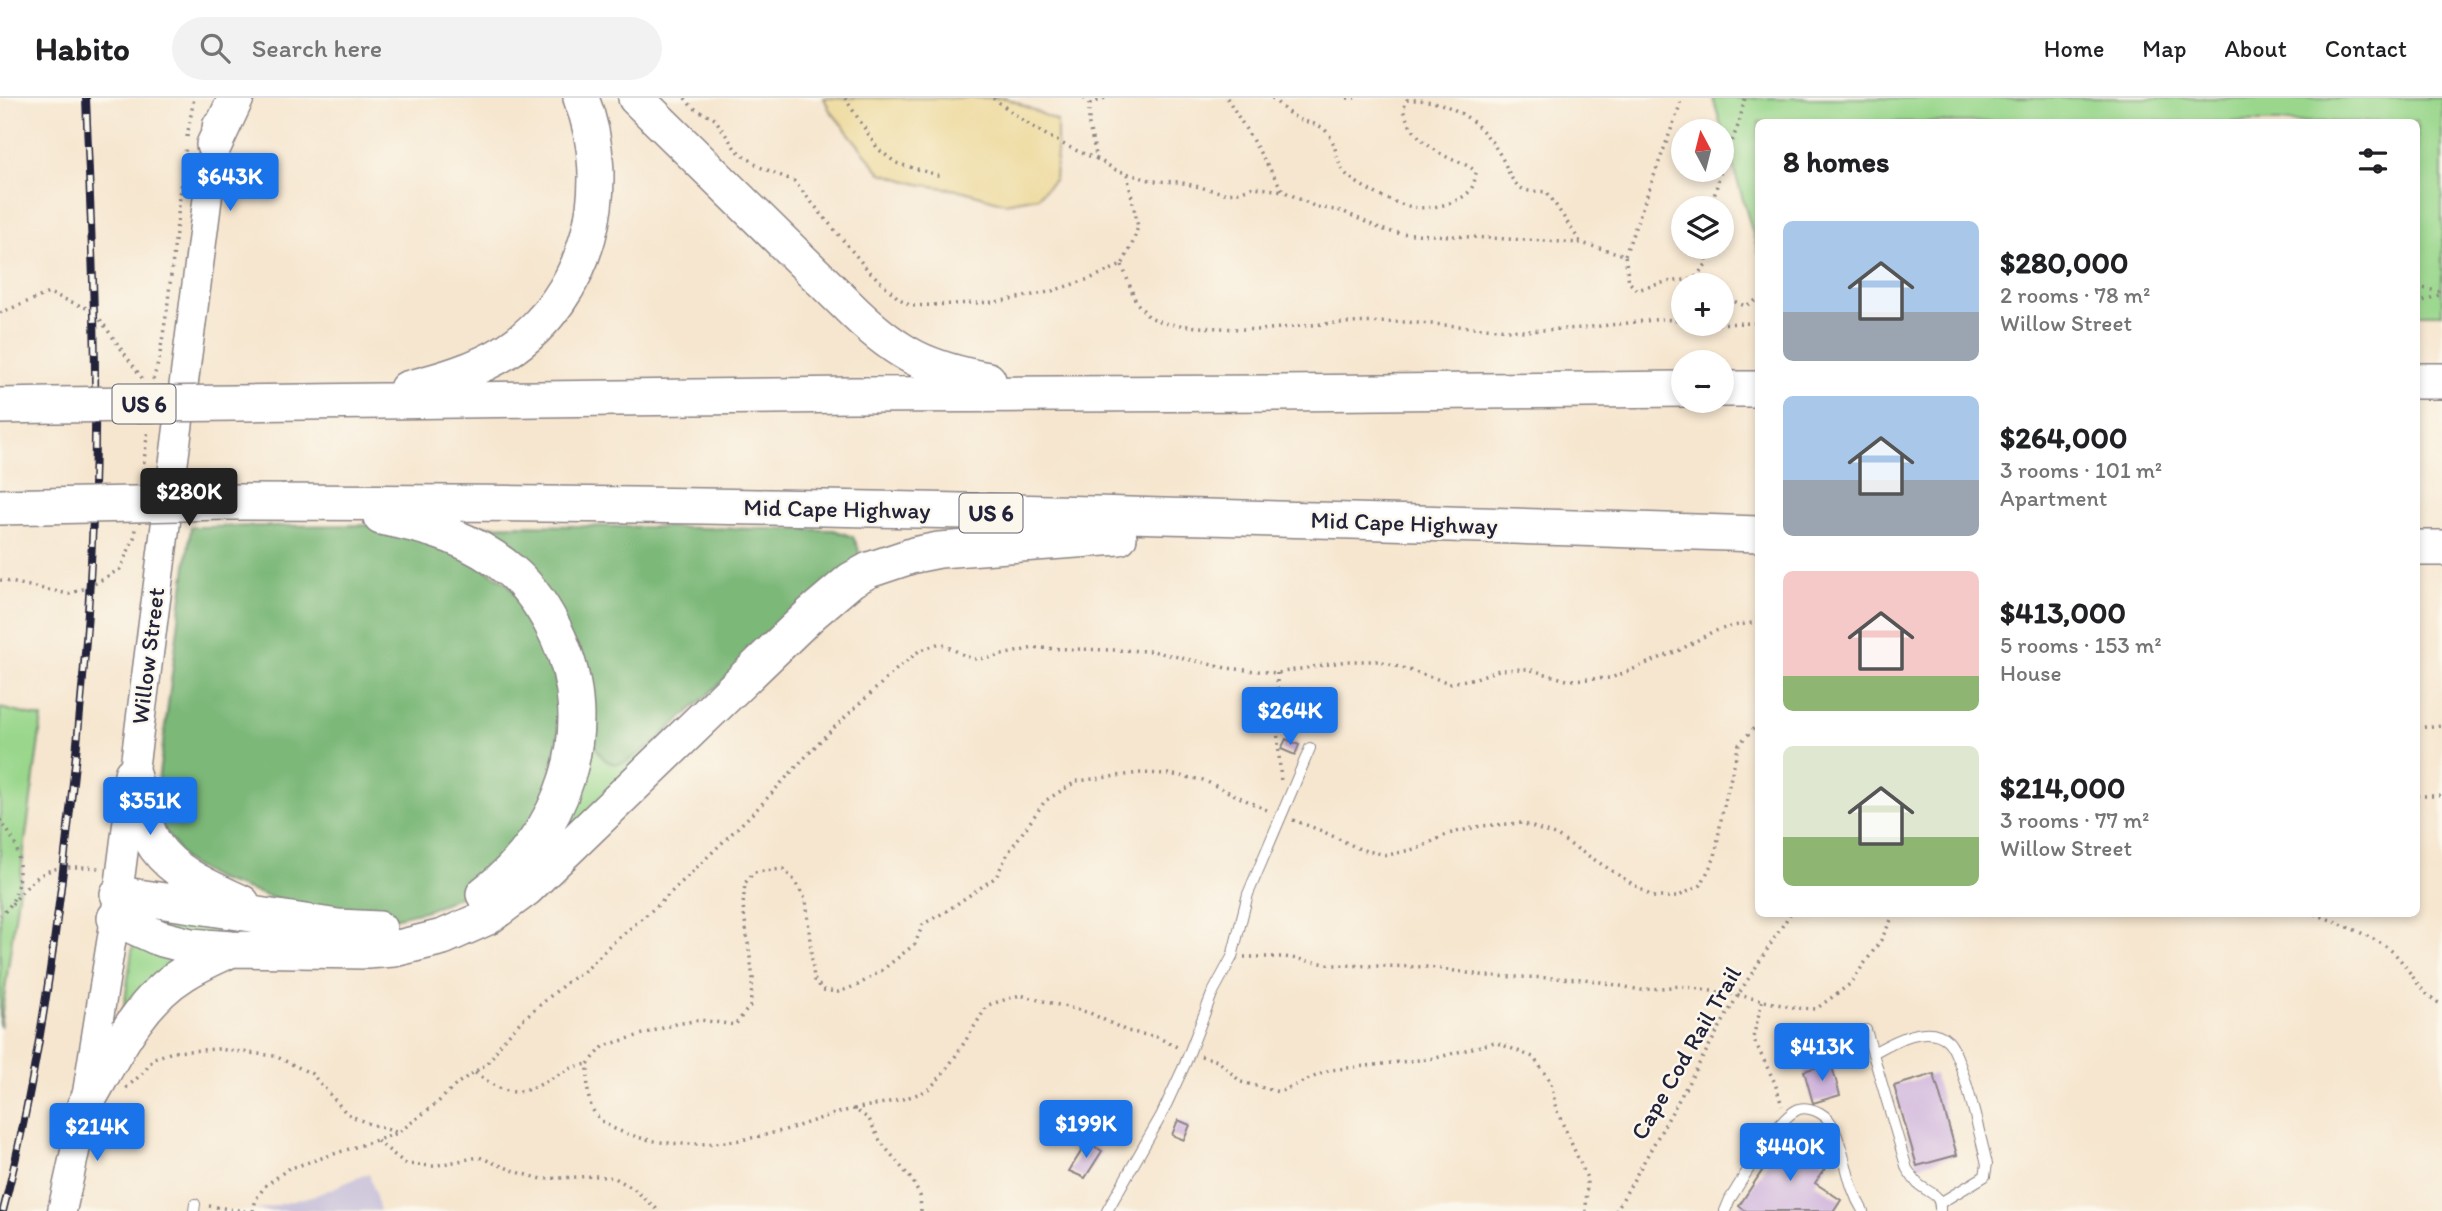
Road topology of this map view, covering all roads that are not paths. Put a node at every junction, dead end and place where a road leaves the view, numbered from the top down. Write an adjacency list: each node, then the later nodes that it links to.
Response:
1 (221, 98): 5 (main road, Willow Street)
2 (236, 98): 5 (highway)
3 (581, 98): 12 (highway)
4 (636, 98): 11 (highway)
5 (214, 145): 21 (main road, Willow Street)
6 (2442, 380): 7 (highway)
7 (2420, 381)
8 (1671, 389): 11 (highway, US 6)
9 (1734, 389): 10 (highway)
10 (1755, 389)
11 (1053, 393): 12 (highway, US 6)
12 (359, 401): 13 (highway, US 6, bridge)
13 (0, 406)
14 (309, 502): 15 (highway, Mid Cape Highway / US 6, bridge); 16 (highway, Mid Cape Highway / US 6); 23 (highway)
15 (0, 507)
16 (1388, 522): 17 (highway, Mid Cape Highway / US 6); 24 (highway)
17 (1755, 534)
18 (2420, 548): 19 (highway)
19 (2442, 548)
20 (1310, 748): 30 (lane)
21 (132, 774): 22 (main road, Willow Street); 23 (highway)
22 (118, 894): 23 (highway); 24 (highway); 27 (main road, Willow Street)
23 (273, 918)
24 (232, 949): 27 (highway)
25 (1866, 1030): 26 (lane)
26 (1873, 1054): 28 (lane); 28 (lane)
27 (85, 1105): 29 (main road, Willow Street)
28 (1940, 1207)
29 (62, 1211)
30 (1107, 1211)
31 (1725, 1211): 32 (lane)
32 (1863, 1211)

